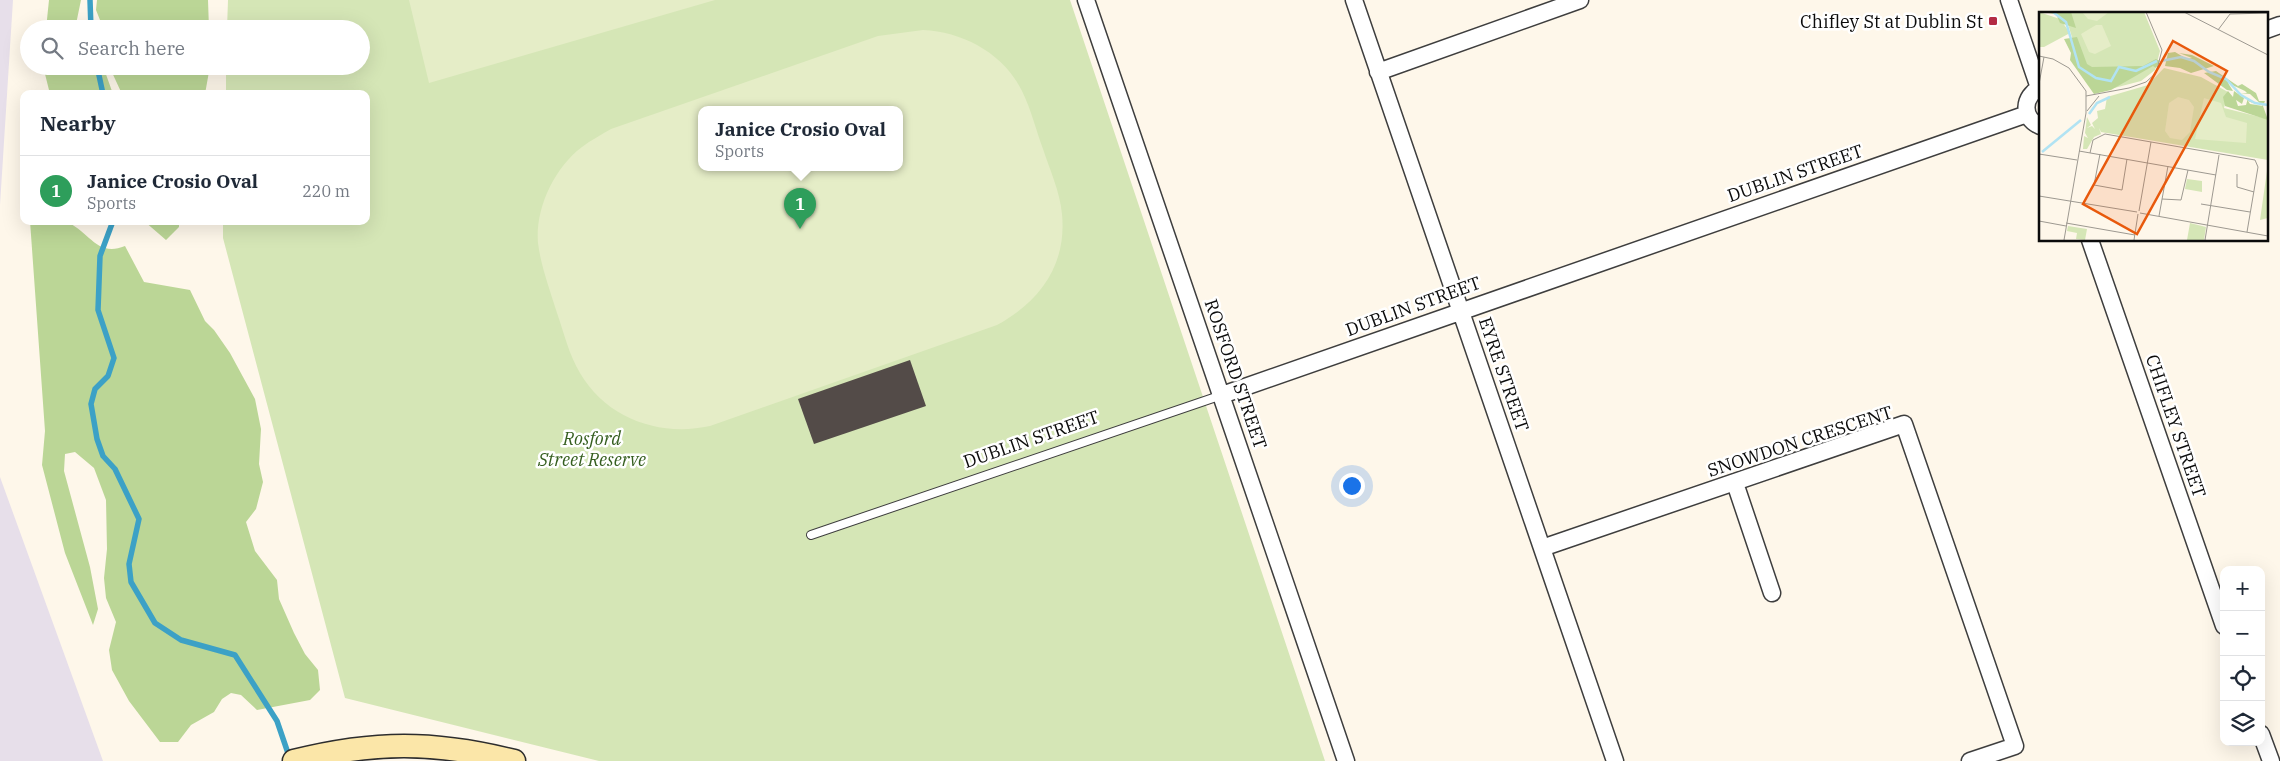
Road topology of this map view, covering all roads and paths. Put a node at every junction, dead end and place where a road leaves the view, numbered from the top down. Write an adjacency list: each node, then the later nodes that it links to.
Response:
1 (1086, 0): 14 (street, ROSFORD STREET)
2 (1354, 0): 7 (street, EYRE STREET)
3 (1580, 0): 7 (street)
4 (2009, 0): 8 (street)
5 (2280, 25): 6 (street)
6 (2268, 29)
7 (1378, 72): 13 (street, EYRE STREET)
8 (2039, 85)
9 (2039, 89): 10 (street)
10 (2027, 114): 11 (street); 13 (street, DUBLIN STREET)
11 (2039, 126)
12 (2090, 241): 19 (street, CHIFLEY STREET)
13 (1461, 310): 14 (street, DUBLIN STREET); 17 (street, EYRE STREET)
14 (1222, 395): 16 (lane, DUBLIN STREET); 23 (street, ROSFORD STREET)
15 (1735, 483): 17 (street, SNOWDON CRESCENT); 18 (street); 25 (street, SNOWDON CRESCENT)
16 (812, 535)
17 (1542, 548): 24 (street, EYRE STREET)
18 (1772, 593)
19 (2220, 614)
20 (2265, 745): 26 (street)
21 (294, 761): 22 (main road)
22 (514, 761)
23 (1346, 761)
24 (1615, 761)
25 (1970, 761)
26 (2271, 761)

